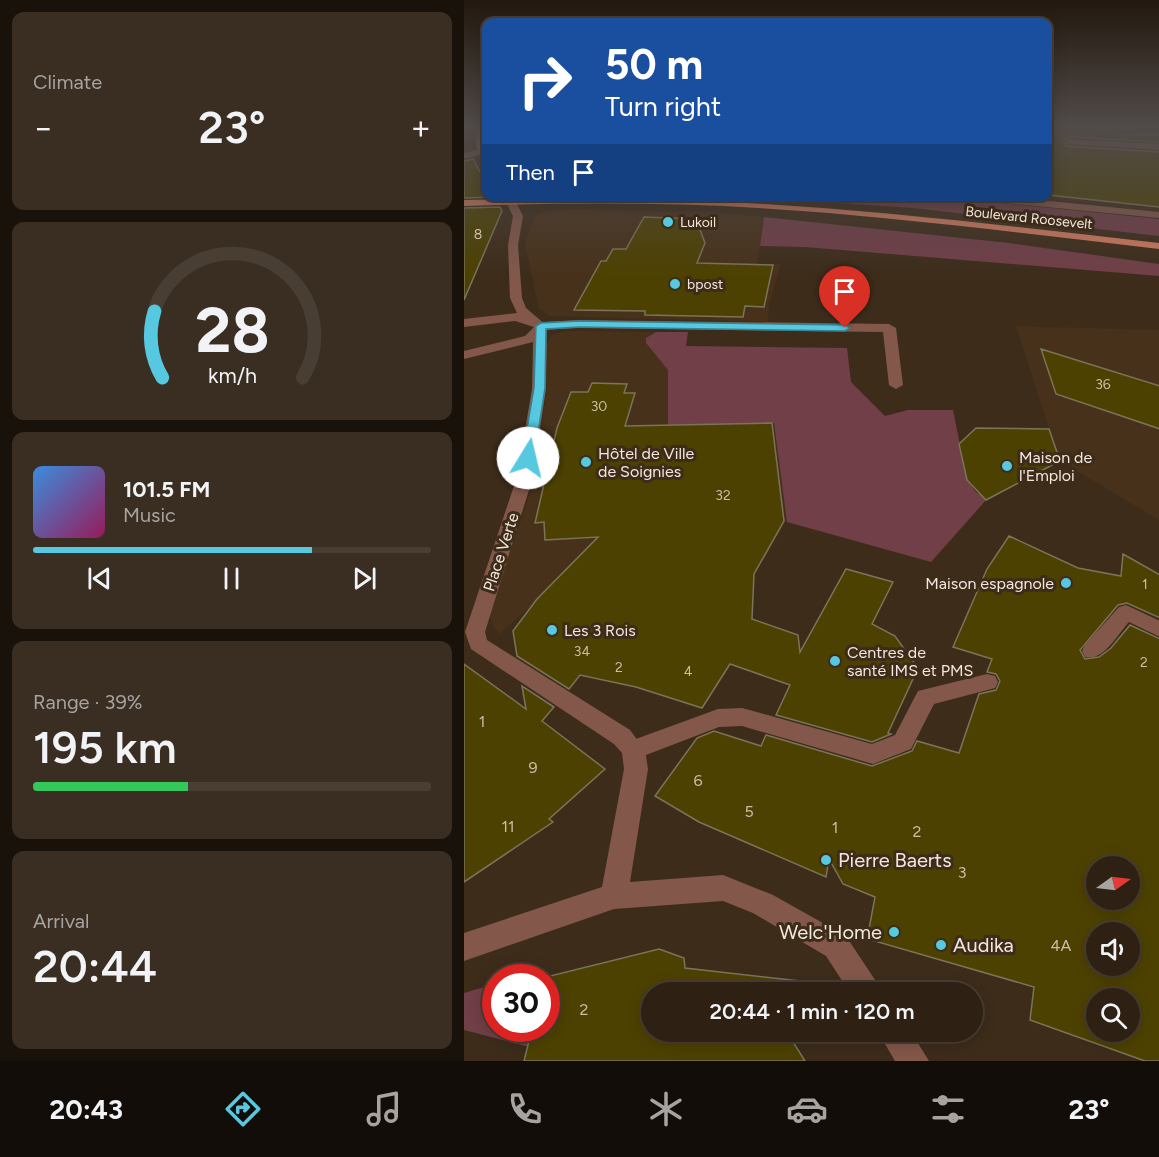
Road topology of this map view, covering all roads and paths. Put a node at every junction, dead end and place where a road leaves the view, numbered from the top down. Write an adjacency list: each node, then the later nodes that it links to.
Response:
1 (487, 201): 5 (main road, Boulevard Roosevelt)
2 (511, 201): 8 (street)
3 (662, 201): 7 (main road, Boulevard Roosevelt)
4 (1016, 201): 6 (street, Boulevard Roosevelt)
5 (464, 203)
6 (1160, 215)
7 (1160, 246)
8 (516, 298): 9 (street); 11 (street)
9 (496, 318): 10 (street); 11 (street)
10 (464, 323)
11 (539, 326): 12 (street); 13 (street); 17 (street, Place Verte)
12 (464, 355)
13 (896, 385)
14 (1160, 630): 15 (street)
15 (1092, 651)
16 (987, 682): 17 (street)
17 (633, 750): 18 (street)
18 (614, 896): 19 (street); 20 (street)
19 (464, 947)
20 (860, 982)
21 (900, 1042): 22 (street)
22 (912, 1061)

